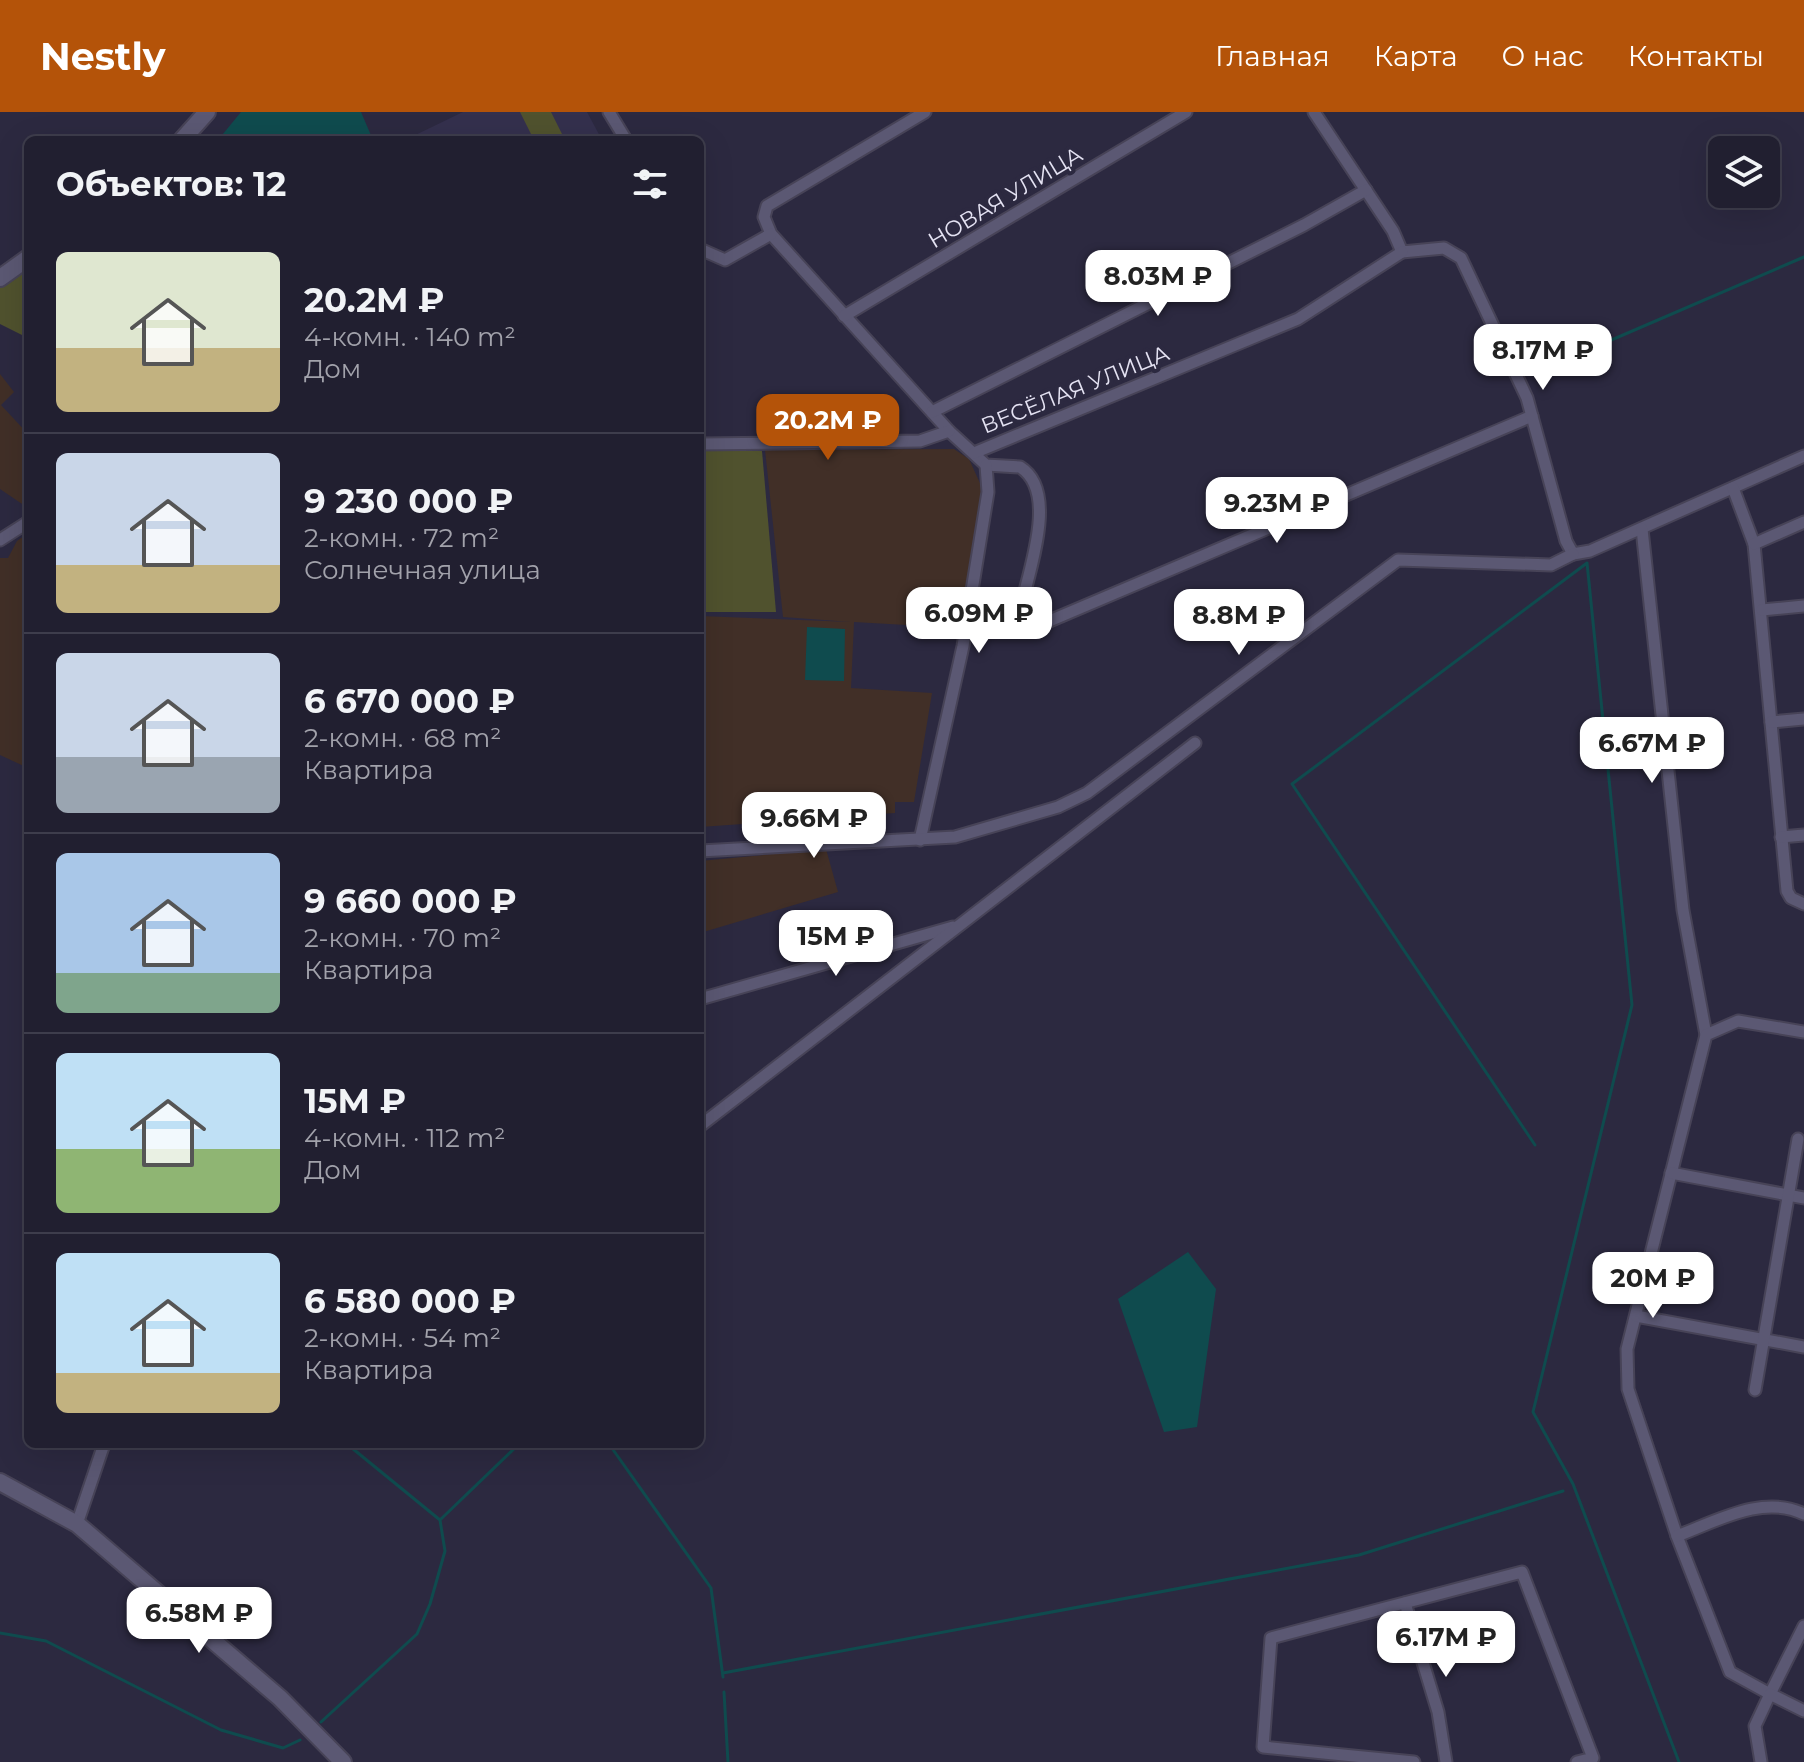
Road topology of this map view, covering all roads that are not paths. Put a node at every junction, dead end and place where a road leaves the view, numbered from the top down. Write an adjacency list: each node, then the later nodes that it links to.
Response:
1 (207, 112): 6 (street)
2 (609, 112): 7 (street)
3 (925, 112): 9 (street)
4 (1186, 112): 14 (street, НОВАЯ УЛИЦА)
5 (1314, 112): 8 (street)
6 (186, 136)
7 (624, 136)
8 (1366, 190): 11 (street); 15 (street)
9 (771, 234): 10 (street); 14 (street)
10 (704, 251)
11 (1402, 252): 16 (street); 19 (street, ВЕСЁЛАЯ УЛИЦА)
12 (24, 261): 13 (street)
13 (0, 278)
14 (844, 316): 15 (street)
15 (932, 412): 17 (street)
16 (1532, 416): 21 (street); 28 (street)
17 (949, 431): 18 (street); 19 (street)
18 (704, 444)
19 (974, 453): 21 (street)
20 (1804, 456): 22 (street)
21 (986, 465): 36 (street)
22 (1733, 488): 25 (street); 27 (street)
23 (1804, 522): 27 (street)
24 (24, 525): 26 (street)
25 (1642, 529): 28 (street); 42 (street)
26 (0, 540)
27 (1754, 544): 30 (street)
28 (1573, 554): 36 (street)
29 (1804, 606): 30 (street)
30 (1762, 610): 32 (street)
31 (1804, 719): 32 (street)
32 (1771, 722): 35 (street)
33 (1195, 743): 39 (street)
34 (1804, 835): 35 (street)
35 (1781, 837): 38 (street)
36 (920, 840): 37 (street)
37 (704, 851)
38 (1804, 904)
39 (962, 925): 40 (street); 43 (street)
40 (704, 998)
41 (1804, 1032): 42 (street)
42 (1706, 1035): 45 (street)
43 (704, 1123)
44 (1798, 1139): 46 (street)
45 (1671, 1173): 46 (street); 48 (street)
46 (1788, 1195): 47 (street); 49 (street)
47 (1804, 1198)
48 (1636, 1316): 49 (street); 56 (street)
49 (1764, 1339): 50 (street); 51 (street)
50 (1804, 1347)
51 (1755, 1390)
52 (103, 1448): 55 (street)
53 (0, 1482): 55 (street)
54 (1804, 1514): 56 (street)
55 (77, 1524): 61 (street)
56 (1677, 1536): 59 (street)
57 (1405, 1603): 62 (street); 63 (street); 64 (street)
58 (1804, 1626): 59 (street)
59 (1770, 1694): 60 (street); 65 (street)
60 (1804, 1711)
61 (343, 1762)
62 (1414, 1762)
63 (1446, 1762)
64 (1577, 1762)
65 (1761, 1762)

